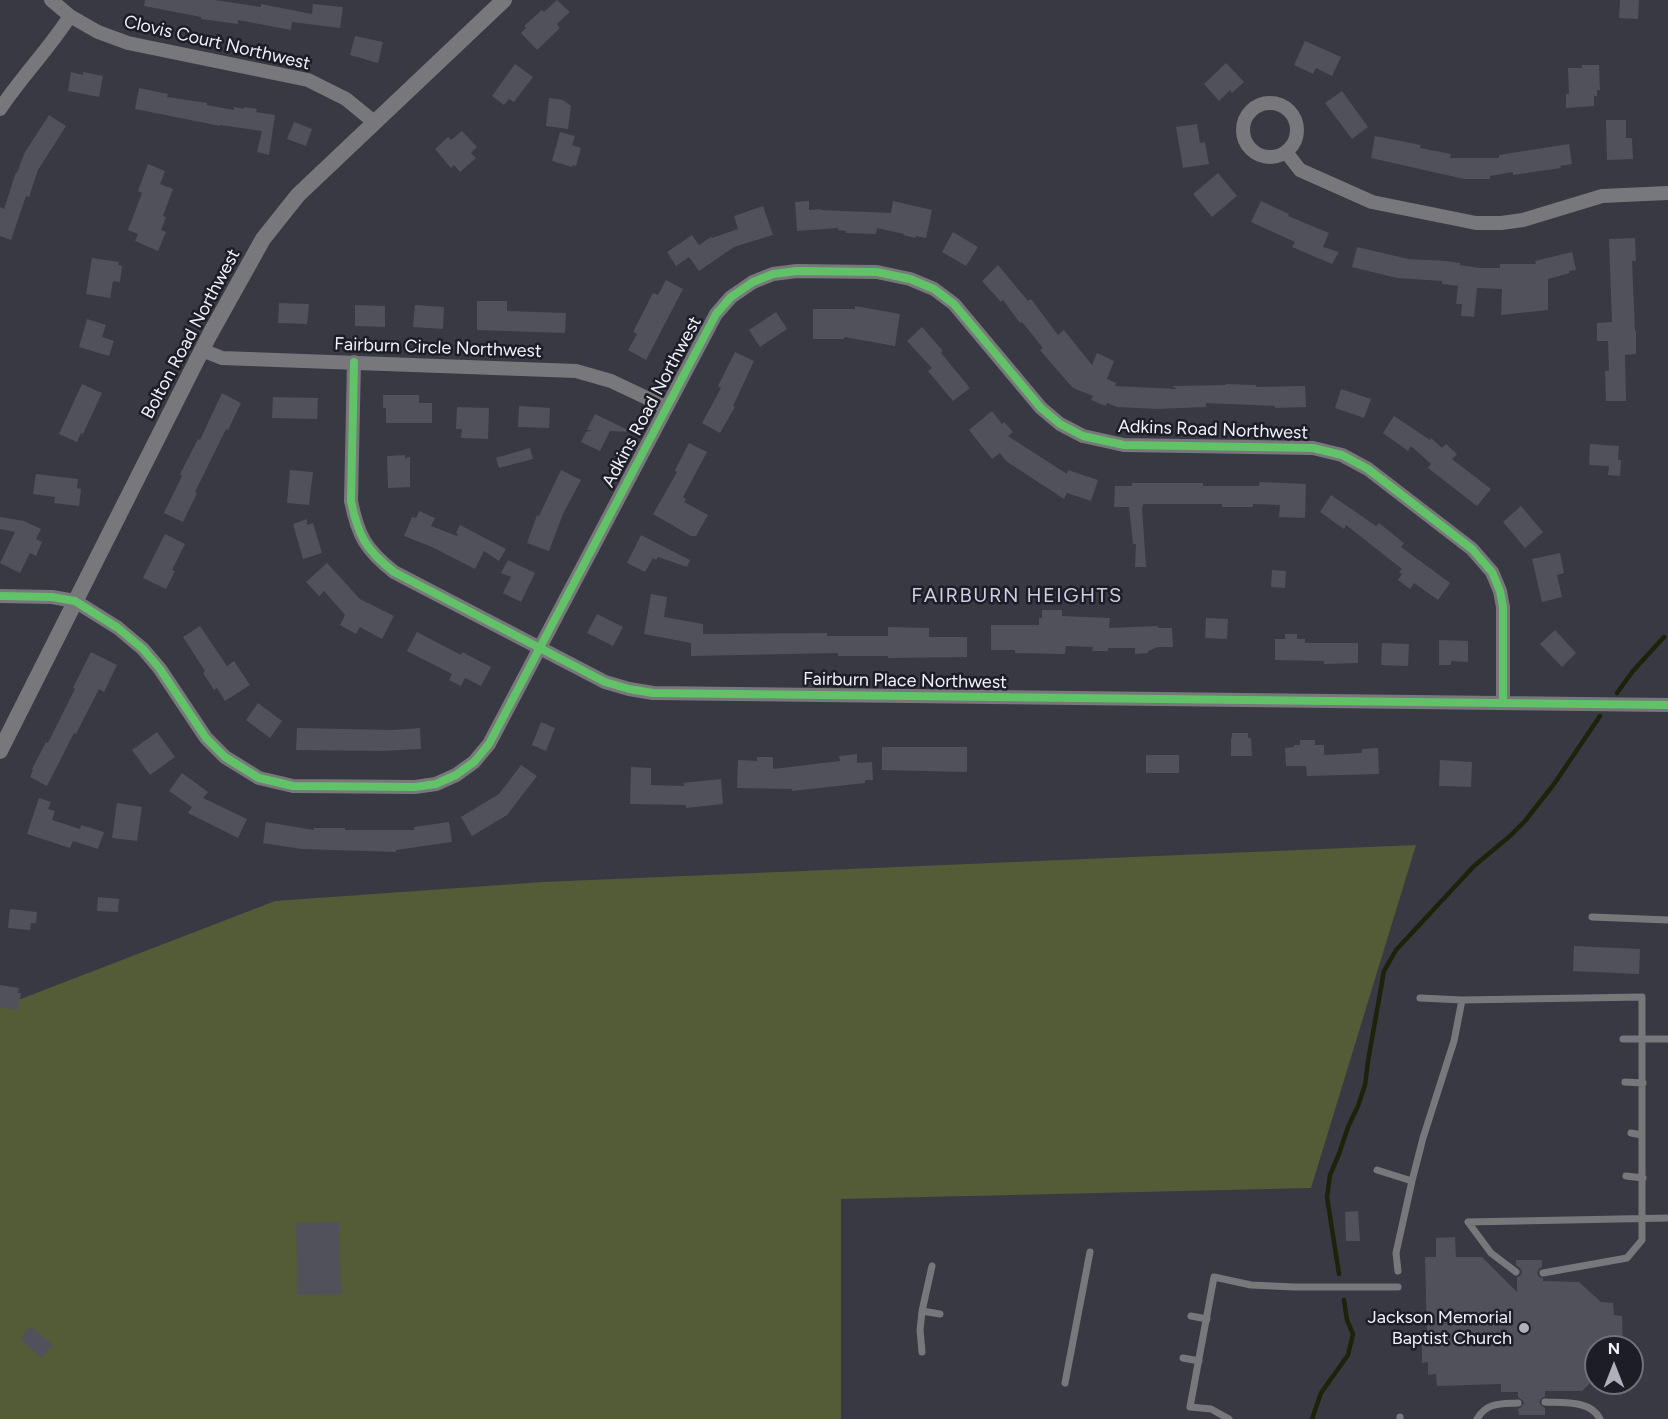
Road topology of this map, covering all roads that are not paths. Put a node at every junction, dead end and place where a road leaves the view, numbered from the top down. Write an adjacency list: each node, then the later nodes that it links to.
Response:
1 (51, 0): 3 (street, Clovis Court Northwest)
2 (504, 0): 5 (street, Bolton Road Northwest)
3 (70, 16): 4 (street); 5 (street, Clovis Court Northwest)
4 (0, 109)
5 (375, 122): 8 (street, Bolton Road Northwest)
6 (1286, 152): 6 (street); 7 (street)
7 (1668, 193)
8 (202, 350): 9 (street, Fairburn Circle Northwest); 12 (street, Bolton Road Northwest)
9 (354, 362): 10 (street, Fairburn Circle Northwest); 13 (street, Fairburn Place Northwest)
10 (666, 407): 13 (street, Adkins Road Northwest); 14 (street, Adkins Road Northwest)
11 (0, 596): 12 (street, Adkins Road Northwest)
12 (75, 602): 13 (street, Adkins Road Northwest); 16 (street, Bolton Road Northwest)
13 (539, 649): 14 (street, Fairburn Place Northwest)
14 (1503, 703): 15 (street, Fairburn Place Northwest)
15 (1668, 705)
16 (0, 751)
17 (1592, 917): 18 (lane)
18 (1668, 920)
19 (1420, 998): 20 (lane)
20 (1462, 1000): 23 (lane); 31 (lane)
21 (1668, 1039): 23 (lane)
22 (1623, 1040): 23 (lane)
23 (1643, 1040): 25 (lane)
24 (1625, 1082): 25 (lane)
25 (1643, 1083): 27 (lane)
26 (1631, 1133): 27 (lane)
27 (1642, 1135): 30 (lane)
28 (1377, 1170): 31 (lane)
29 (1626, 1176): 30 (lane)
30 (1643, 1178): 32 (lane)
31 (1412, 1181): 36 (lane)
32 (1643, 1218): 33 (lane); 37 (lane); 38 (lane)
33 (1668, 1218)
34 (1090, 1252): 45 (lane)
35 (932, 1266): 40 (lane)
36 (1398, 1271)
37 (1516, 1272)
38 (1542, 1273)
39 (1398, 1287): 43 (lane)
40 (922, 1311): 41 (lane); 46 (lane)
41 (940, 1314)
42 (1191, 1316): 43 (lane)
43 (1207, 1319): 48 (lane)
44 (1065, 1338): 45 (lane)
45 (1074, 1339): 49 (lane)
46 (922, 1352)
47 (1183, 1358): 48 (lane)
48 (1199, 1361): 52 (lane)
49 (1065, 1383)
50 (1518, 1402): 53 (lane)
51 (1545, 1402): 54 (lane)
52 (1230, 1419)
53 (1477, 1419)
54 (1600, 1419)

